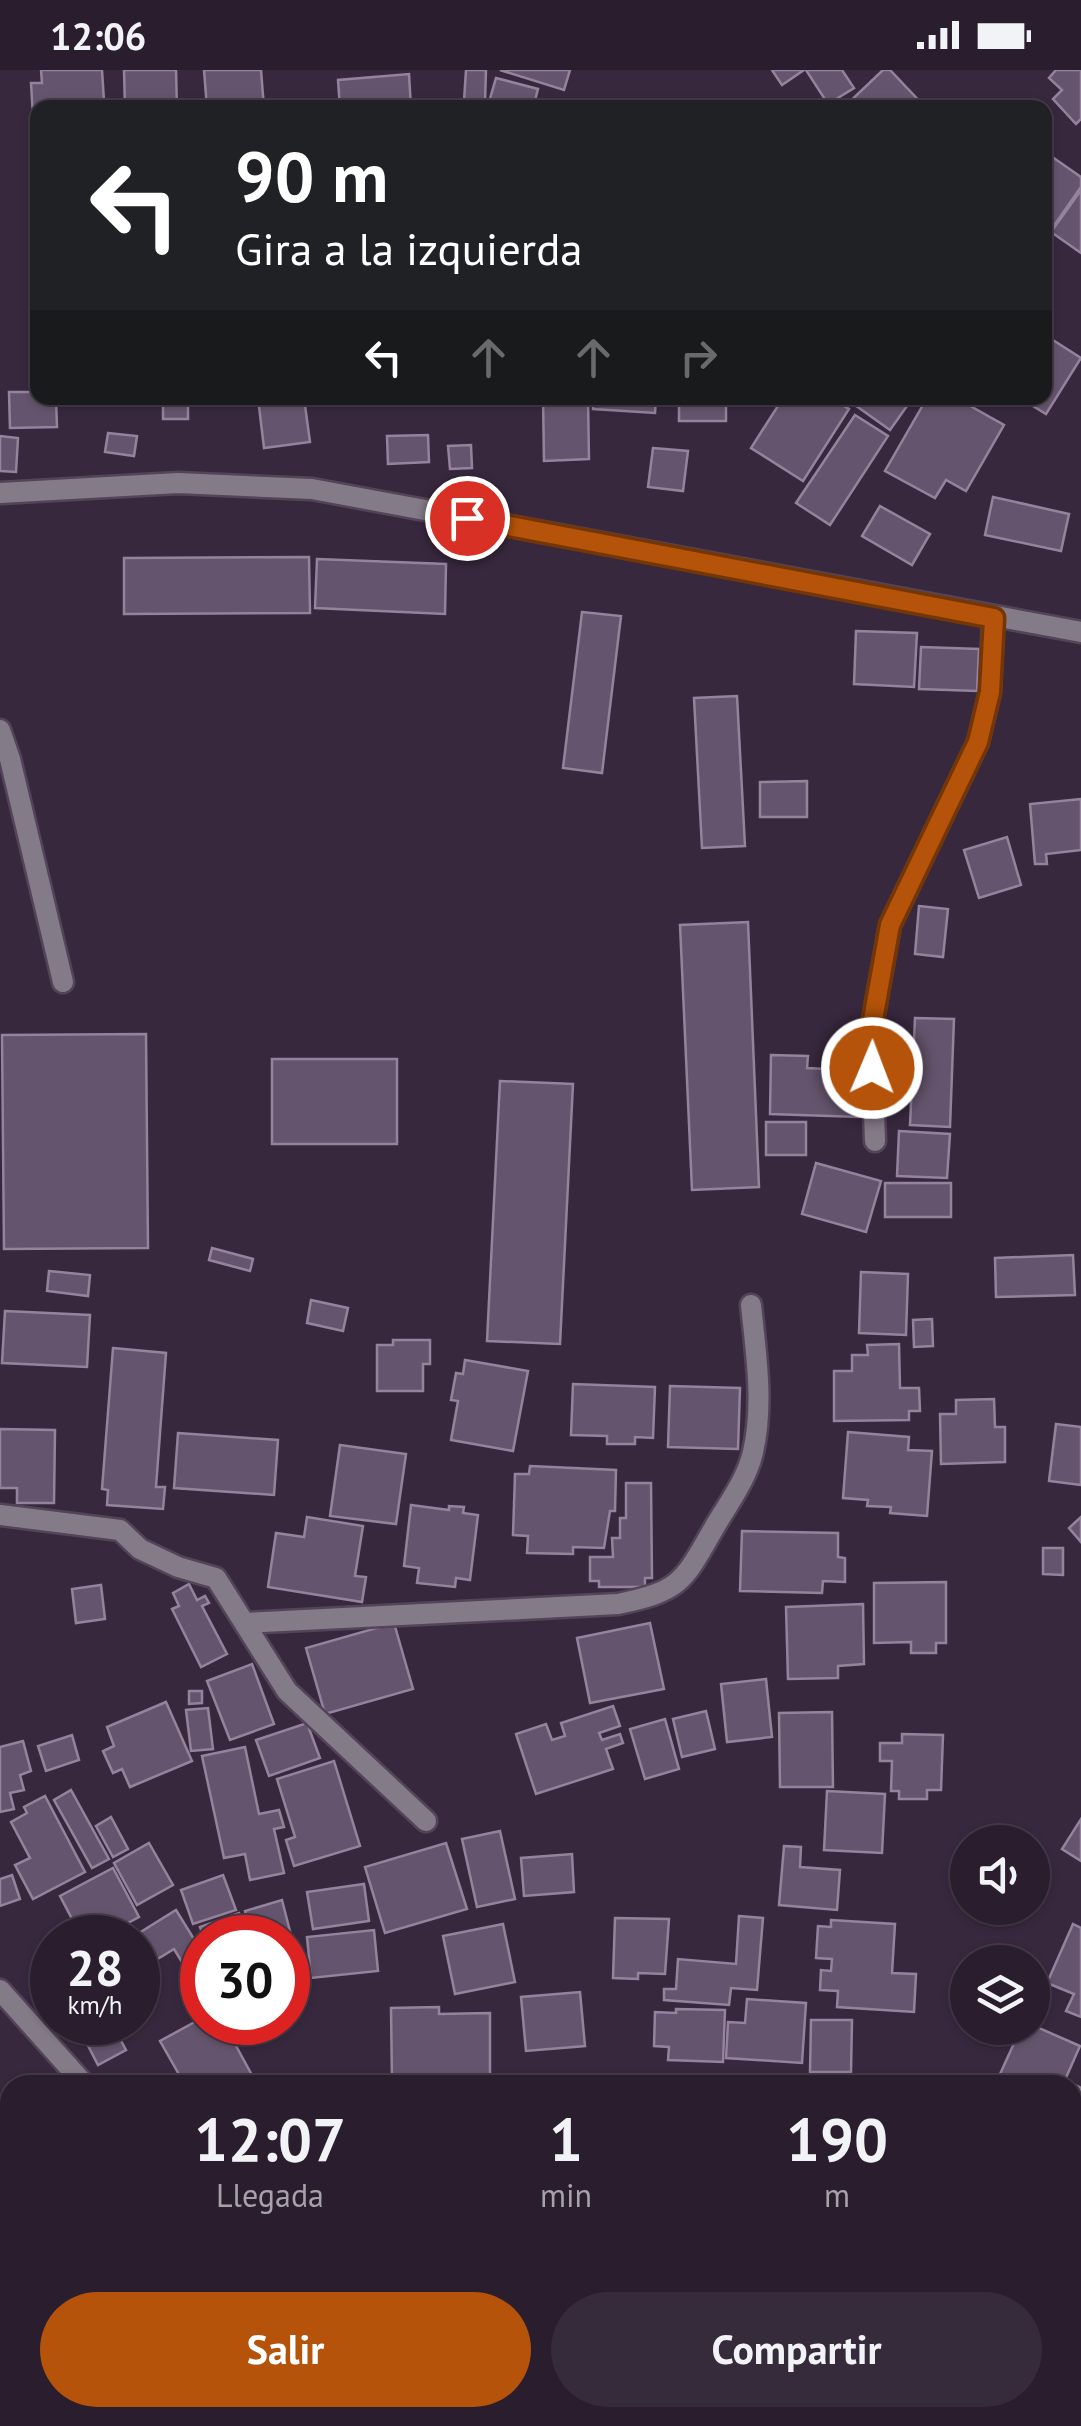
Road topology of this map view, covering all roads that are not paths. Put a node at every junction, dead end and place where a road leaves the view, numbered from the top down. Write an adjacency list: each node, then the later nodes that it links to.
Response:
1 (0, 493): 2 (street)
2 (994, 618): 3 (street); 6 (street)
3 (1081, 632)
4 (0, 730): 5 (street)
5 (63, 982)
6 (875, 1141)
7 (751, 1306): 9 (street)
8 (0, 1515): 9 (street)
9 (246, 1623): 10 (street)
10 (426, 1821)
11 (0, 1990): 12 (street)
12 (76, 2075)

